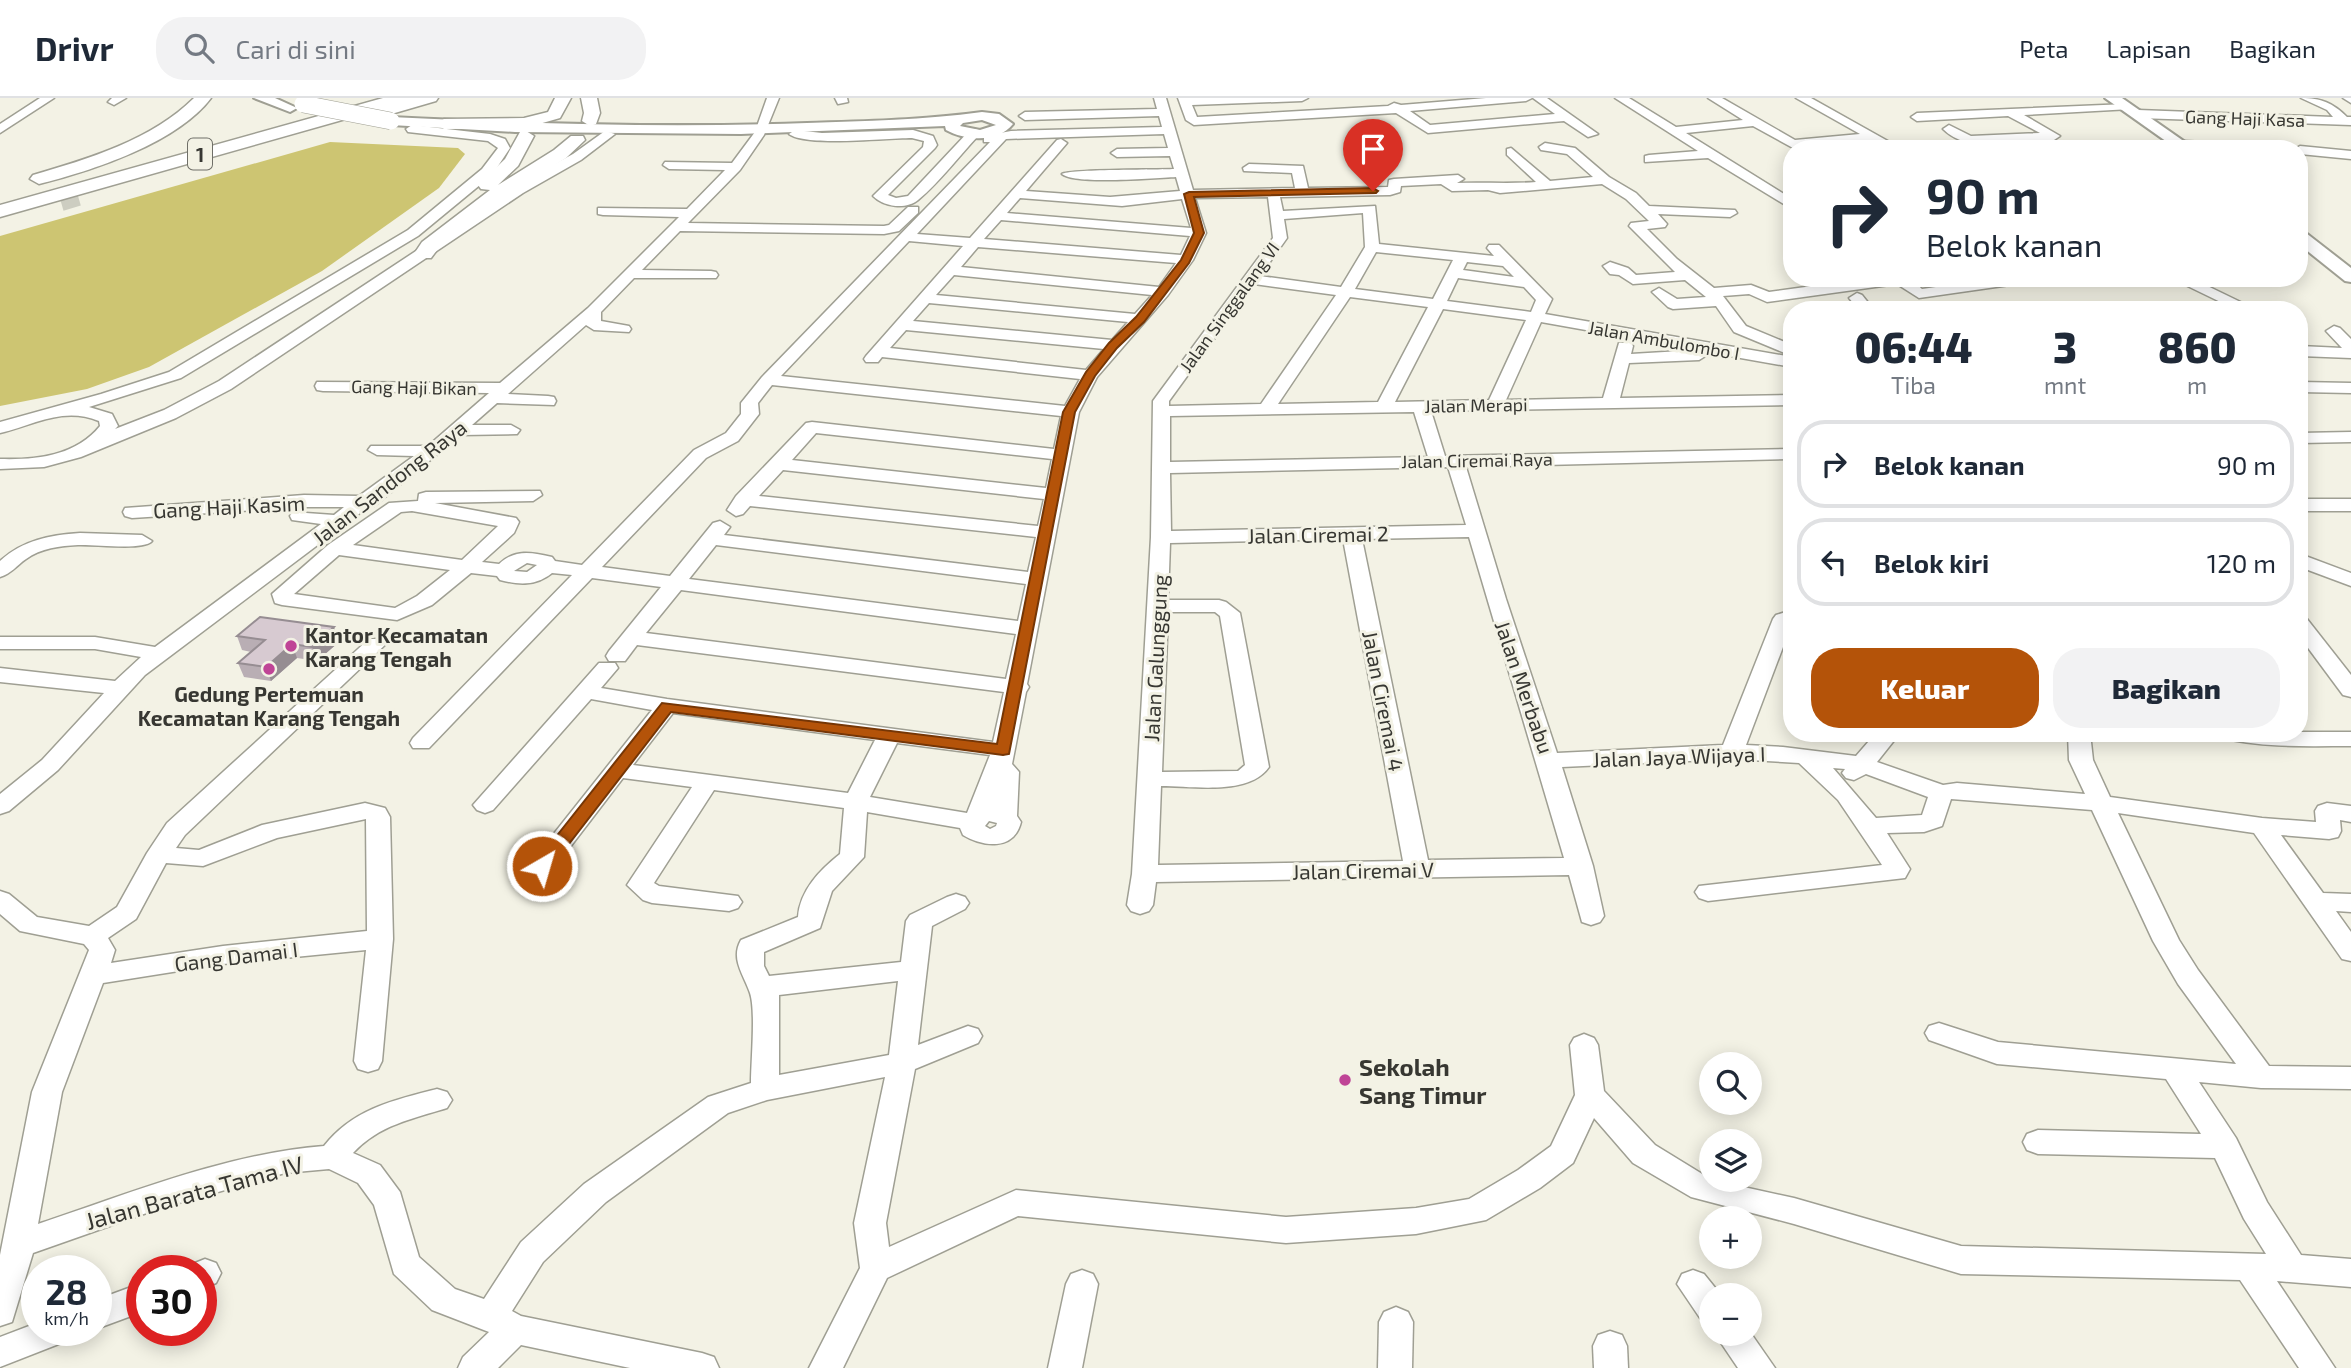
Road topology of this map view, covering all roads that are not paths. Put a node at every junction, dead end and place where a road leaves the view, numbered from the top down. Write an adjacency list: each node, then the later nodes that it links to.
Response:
1 (48, 98): 41 (street)
2 (202, 98): 85 (highway)
3 (261, 98): 23 (main road)
4 (363, 98): 92 (highway, 1)
5 (401, 98): 97 (highway, 1)
6 (430, 98): 62 (highway)
7 (448, 98): 62 (highway)
8 (563, 98): 40 (highway)
9 (577, 98): 40 (highway)
10 (589, 98): 35 (highway)
11 (773, 98): 47 (street, Jalan Sandong Raya)
12 (1302, 98): 22 (street)
13 (1383, 98): 28 (street)
14 (1526, 98): 28 (street)
15 (1539, 98): 32 (street)
16 (1621, 98): 46 (street)
17 (1714, 98): 38 (street)
18 (1802, 98): 53 (street)
19 (2112, 98): 29 (main road)
20 (2307, 98): 36 (street)
21 (1040, 100): 31 (street)
22 (1184, 100): 28 (street)
23 (293, 103): 39 (main road, bridge); 42 (main road)
24 (992, 103): 37 (main road)
25 (1008, 104): 44 (main road)
26 (1163, 105): 31 (street); 45 (street)
27 (2264, 106): 34 (street)
28 (1398, 110): 32 (street)
29 (2132, 110): 30 (street, Gang Haji Kasa); 34 (street, Gang Haji Kasa); 59 (main road)
30 (2011, 113): 33 (street, Gang Haji Kasa); 58 (street)
31 (1025, 116): 44 (street)
32 (1566, 117): 52 (street)
33 (1917, 117)
34 (2284, 120): 36 (street, Gang Haji Kasa); 48 (street)
35 (590, 121)
36 (2347, 121)
37 (961, 122): 44 (main road); 47 (main road); 49 (main road); 51 (main road)
38 (1756, 122): 46 (street); 54 (street)
39 (444, 124): 40 (highway)
40 (557, 124): 42 (main road); 47 (main road); 50 (main road); 68 (highway)
41 (0, 129)
42 (412, 129): 106 (street)
43 (1949, 129): 57 (street)
44 (1005, 131): 45 (street); 49 (main road); 105 (street); 108 (street)
45 (1170, 131): 66 (street)
46 (1674, 131): 69 (street)
47 (759, 132): 50 (main road); 51 (main road); 73 (street, Jalan Sandong Raya)
48 (2300, 132)
49 (974, 133): 65 (street)
50 (609, 134): 113 (street)
51 (795, 134): 63 (street)
52 (1592, 134)
53 (1873, 137): 55 (street); 56 (street)
54 (1786, 140)
55 (1839, 140)
56 (1879, 140)
57 (1969, 140)
58 (1998, 140)
59 (2175, 140)
60 (1061, 143): 90 (street)
61 (1545, 147): 83 (street)
62 (249, 149): 91 (highway)
63 (927, 150): 65 (street); 74 (street)
64 (2308, 151): 70 (street)
65 (956, 152): 76 (street)
66 (1177, 152): 78 (street); 80 (street)
67 (1511, 152): 86 (street)
68 (561, 154): 106 (highway); 113 (highway)
69 (1711, 154): 71 (street); 88 (street)
70 (2351, 155)
71 (1649, 159)
72 (669, 165): 73 (street)
73 (736, 167): 101 (street, Jalan Sandong Raya)
74 (910, 167): 76 (street); 76 (street)
75 (1249, 168): 89 (street)
76 (939, 169)
77 (1385, 172): 84 (street)
78 (1182, 173): 80 (street); 95 (street)
79 (1068, 174): 80 (street)
80 (1097, 176)
81 (1472, 178): 82 (street)
82 (1444, 180): 84 (street); 86 (street)
83 (1604, 180): 86 (street); 99 (street)
84 (1395, 183): 89 (street)
85 (17, 185)
86 (1548, 186)
87 (1783, 186): 88 (street)
88 (1765, 188): 94 (street)
89 (1301, 192): 95 (street)
90 (1017, 194): 95 (street); 103 (street)
91 (86, 195)
92 (0, 198)
93 (1274, 198): 102 (street, Jalan Singgalang VI)
94 (1783, 199)
95 (1191, 201): 107 (street)
96 (61, 202): 104 (highway)
97 (0, 211)
98 (603, 211): 101 (street)
99 (1646, 211): 100 (street); 121 (street)
100 (1730, 213)
101 (690, 214): 105 (street, Jalan Sandong Raya)
102 (1278, 215): 111 (street); 123 (street, Jalan Singgalang VI)
103 (998, 216): 107 (street); 109 (street)
104 (0, 220)
105 (676, 227): 119 (street, Jalan Sandong Raya)
106 (413, 233): 150 (street)
107 (1199, 233): 114 (street)
108 (906, 237): 109 (street); 152 (street)
109 (975, 242): 114 (street); 118 (street)
110 (2308, 244): 122 (main road)
111 (1372, 247): 117 (street); 131 (street)
112 (1494, 248): 115 (street)
113 (424, 254): 153 (street)
114 (1186, 260): 129 (street)
115 (1509, 262): 117 (street); 124 (street)
116 (1610, 265): 121 (street)
117 (1457, 266): 124 (street); 135 (street)
118 (950, 270): 129 (street); 133 (street)
119 (628, 274): 120 (street); 136 (street, Jalan Sandong Raya)
120 (711, 275)
121 (1688, 275): 132 (street)
122 (2351, 277)
123 (1249, 279): 131 (street); 165 (street, Jalan Singgalang VI)
124 (1529, 283): 137 (street)
125 (1840, 287): 132 (street)
126 (1911, 287): 127 (street)
127 (1968, 287)
128 (2198, 287): 134 (street)
129 (1163, 292): 138 (street)
130 (1659, 292): 132 (street)
131 (1345, 293): 135 (street); 164 (street)
132 (1715, 297): 144 (street)
133 (925, 298): 138 (street); 139 (street)
134 (2230, 301)
135 (1439, 305): 137 (street, Jalan Ambulombo I); 163 (street)
136 (593, 311): 140 (street); 157 (street, Jalan Sandong Raya)
137 (1537, 317): 142 (street, Jalan Ambulombo I); 161 (street)
138 (1140, 319): 143 (street)
139 (902, 325): 143 (street); 151 (street)
140 (623, 329)
141 (2334, 331): 145 (street)
142 (1628, 333): 147 (street, Jalan Ambulombo I); 148 (street)
143 (1113, 345): 151 (street)
144 (1783, 347)
145 (2351, 350): 146 (street)
146 (2308, 351)
147 (1731, 352): 148 (street); 149 (street, Jalan Ambulombo I)
148 (1621, 359): 160 (street)
149 (1783, 361)
150 (175, 375): 153 (street); 166 (street)
151 (1090, 375): 167 (street)
152 (768, 380): 167 (street); 204 (street)
153 (225, 384): 173 (street)
154 (323, 386): 157 (street, Gang Haji Bikan)
155 (2308, 387): 156 (street)
156 (2351, 388)
157 (499, 393): 159 (street, Gang Haji Bikan); 169 (street, Jalan Sandong Raya)
158 (1783, 400): 160 (street, Jalan Merapi)
159 (548, 401)
160 (1610, 403): 161 (street, Jalan Merapi)
161 (1495, 405): 162 (street, Jalan Merapi)
162 (1421, 406): 163 (street, Jalan Merapi); 183 (street, Jalan Merbabu)
163 (1384, 407): 164 (street, Jalan Merapi)
164 (1266, 409): 165 (street, Jalan Merapi)
165 (1160, 411): 186 (street, Jalan Galunggung)
166 (54, 412): 168 (street); 173 (street)
167 (1069, 412): 178 (street)
168 (0, 428)
169 (456, 430): 170 (street); 176 (street, Jalan Sandong Raya)
170 (511, 430)
171 (2308, 439): 172 (street)
172 (2341, 442): 174 (street)
173 (89, 446): 181 (street)
174 (2308, 446)
175 (377, 450): 176 (street)
176 (432, 451): 189 (street, Jalan Sandong Raya)
177 (1783, 454): 179 (street, Jalan Ciremai Raya)
178 (1061, 455): 182 (street); 187 (street)
179 (1626, 463): 183 (street, Jalan Ciremai Raya); 184 (street, Jalan Ciremai Raya)
180 (0, 464): 181 (street)
181 (26, 464): 185 (street)
182 (779, 464): 187 (street); 194 (street)
183 (1451, 464): 186 (street, Jalan Ciremai Raya); 196 (street, Jalan Merbabu)
184 (1783, 464)
185 (0, 472)
186 (1162, 473): 199 (street, Jalan Galunggung)
187 (1052, 494): 197 (street)
188 (533, 495): 189 (street, Gang Haji Kasim)
189 (369, 500): 192 (street, Gang Haji Kasim); 195 (street, Jalan Sandong Raya)
190 (2308, 505): 191 (street)
191 (2351, 505)
192 (132, 512)
193 (299, 516): 195 (street)
194 (728, 518): 197 (street); 207 (street); 208 (street)
195 (341, 521): 216 (street, Jalan Sandong Raya)
196 (1476, 531): 198 (street, Jalan Ciremai 2); 232 (street, Jalan Merbabu)
197 (1045, 532): 207 (street)
198 (1351, 533): 199 (street, Jalan Ciremai 2); 250 (street, Jalan Ciremai 4)
199 (1161, 537): 209 (street, Jalan Galunggung)
200 (142, 541): 205 (street)
201 (335, 549): 203 (street); 203 (street); 203 (street)
202 (2308, 563): 206 (street)
203 (466, 566): 204 (street)
204 (587, 570): 208 (street); 228 (street)
205 (0, 571)
206 (2346, 575)
207 (1038, 579): 211 (street)
208 (677, 583): 211 (street); 213 (street)
209 (1156, 606): 235 (street, Jalan Galunggung); 235 (street)
210 (1783, 618): 229 (street)
211 (1028, 629): 218 (street)
212 (2308, 634): 220 (street)
213 (632, 638): 218 (street); 221 (street)
214 (0, 643): 216 (street)
215 (376, 643): 247 (street)
216 (160, 654): 219 (street, Jalan Sandong Raya)
217 (0, 676): 219 (street)
218 (1018, 687): 230 (street)
219 (119, 688): 242 (street, Jalan Sandong Raya)
220 (2351, 690)
221 (587, 692): 222 (street); 241 (street)
222 (667, 706): 223 (street); 234 (street)
223 (888, 736): 230 (street); 239 (street)
224 (2308, 737): 225 (street)
225 (2351, 739)
226 (1881, 742): 233 (street)
227 (2079, 742): 240 (street)
228 (421, 743)
229 (1732, 752): 231 (street, Jalan Jaya Wijaya I); 232 (street, Jalan Jaya Wijaya I)
230 (1002, 758): 244 (street); 244 (street)
231 (1807, 758): 233 (street, Jalan Jaya Wijaya I); 237 (street)
232 (1550, 760): 249 (street, Jalan Merbabu)
233 (1861, 764): 237 (street); 238 (street, Jalan Jaya Wijaya I)
234 (619, 770): 236 (street); 248 (street)
235 (1149, 779): 251 (street, Jalan Galunggung)
236 (707, 782): 239 (street); 255 (street)
237 (1840, 789): 246 (street)
238 (1941, 793): 240 (street); 246 (street)
239 (856, 802): 244 (street); 265 (street)
240 (2101, 803): 245 (street); 272 (street)
241 (485, 805)
242 (0, 806)
243 (2351, 814): 245 (street)
244 (976, 820)
245 (2262, 826): 254 (street)
246 (1870, 827): 252 (street)
247 (159, 853): 260 (street); 261 (street)
248 (542, 866)
249 (1580, 866): 250 (street, Jalan Ciremai V); 259 (street, Jalan Merbabu)
250 (1417, 870): 251 (street, Jalan Ciremai V)
251 (1145, 874): 258 (street, Jalan Galunggung)
252 (1708, 892)
253 (0, 900): 260 (street)
254 (2315, 901): 257 (street); 262 (street)
255 (729, 902)
256 (956, 902): 263 (street)
257 (2351, 903)
258 (1140, 905)
259 (1591, 916)
260 (93, 936): 264 (street)
261 (380, 939): 264 (street, Gang Damai I); 269 (street)
262 (2351, 952)
263 (913, 970): 265 (street); 270 (street)
264 (92, 975): 280 (street)
265 (765, 995): 274 (street)
266 (1938, 1033): 271 (street)
267 (968, 1036): 270 (street)
268 (1584, 1045): 275 (street)
269 (368, 1061)
270 (902, 1063): 274 (street); 282 (street)
271 (2183, 1070): 272 (street); 278 (street)
272 (2261, 1077): 273 (street)
273 (2351, 1078)
274 (765, 1089): 288 (street)
275 (1590, 1094): 281 (street); 282 (street)
276 (437, 1100): 279 (street)
277 (2038, 1142): 278 (street)
278 (2225, 1146): 283 (street)
279 (331, 1157): 280 (street, Jalan Barata Tama IV); 288 (street, Jalan Barata Tama IV)
280 (19, 1244): 286 (street)
281 (2249, 1267): 283 (street); 299 (street)
282 (876, 1268): 295 (street)
283 (2292, 1268): 284 (street)
284 (2351, 1273)
285 (1082, 1284): 296 (street)
286 (0, 1312)
287 (1396, 1322): 297 (street)
288 (503, 1323): 292 (street, Jalan Barata Tama IV); 293 (street)
289 (21, 1344): 291 (street)
290 (1741, 1346): 298 (street)
291 (0, 1352)
292 (659, 1365): 294 (street, Jalan Barata Tama IV)
293 (475, 1368)
294 (702, 1368)
295 (826, 1368)
296 (1065, 1368)
297 (1395, 1368)
298 (1758, 1368)
299 (2318, 1368)

